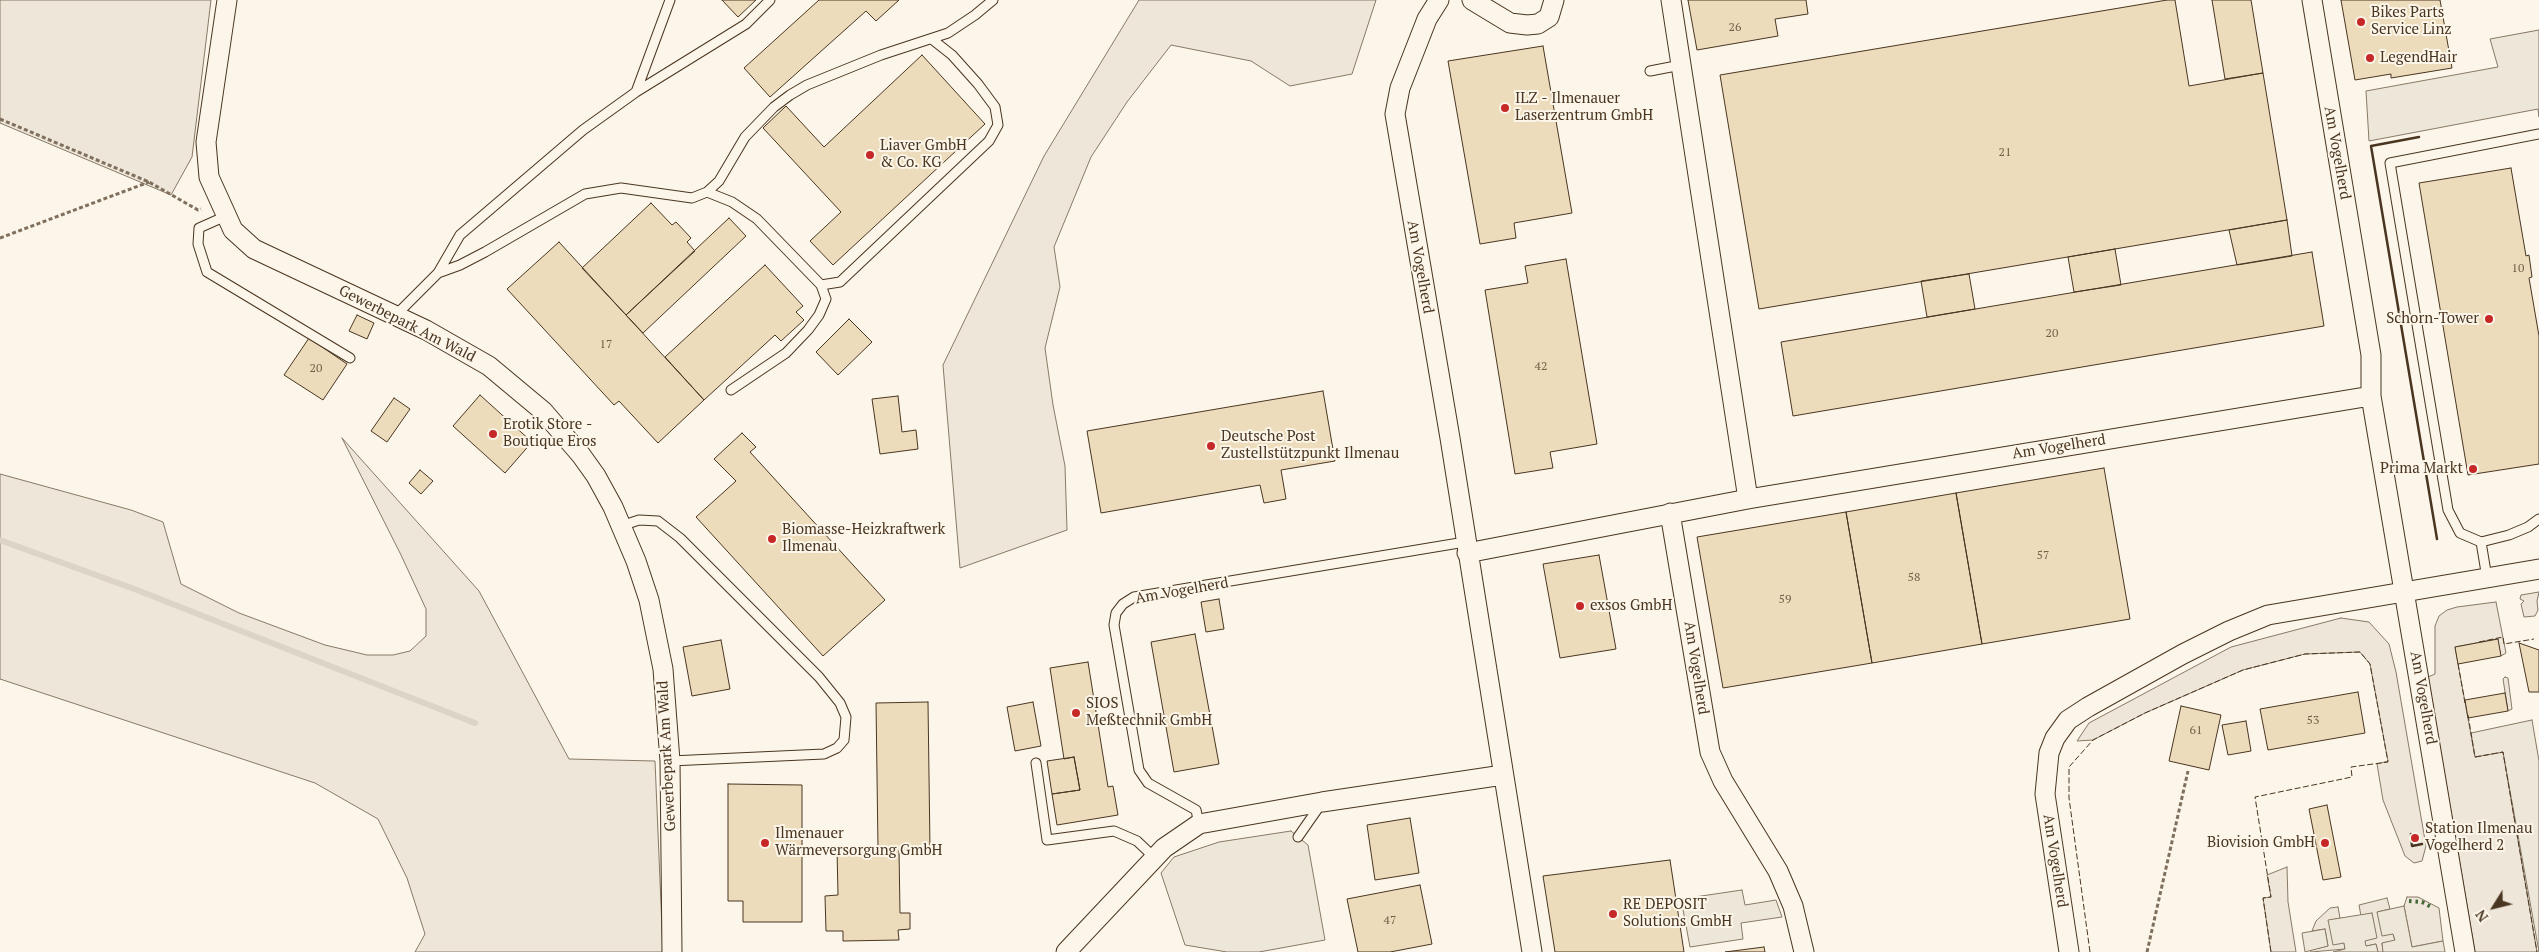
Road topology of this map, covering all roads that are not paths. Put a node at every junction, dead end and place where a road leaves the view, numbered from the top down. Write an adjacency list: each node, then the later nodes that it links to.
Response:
1 (227, 0): 16 (street, Gewerbepark Am Wald)
2 (670, 0): 13 (lane)
3 (770, 0): 13 (lane)
4 (993, 0): 10 (lane)
5 (1439, 0): 28 (street, Am Vogelherd)
6 (1472, 0): 7 (street)
7 (1554, 0)
8 (1671, 0): 11 (street)
9 (2312, 0): 22 (street, Am Vogelherd)
10 (933, 40): 15 (lane); 18 (lane)
11 (1681, 65): 12 (lane); 23 (street)
12 (1650, 71)
13 (636, 92): 17 (lane)
14 (2539, 134): 27 (lane)
15 (707, 192): 17 (lane); 18 (lane)
16 (223, 209): 19 (street, Gewerbepark Am Wald); 20 (lane)
17 (438, 273): 19 (lane)
18 (821, 286): 21 (lane)
19 (395, 316): 26 (street, Gewerbepark Am Wald)
20 (350, 358)
21 (731, 390)
22 (2371, 396): 23 (street, Am Vogelherd); 31 (street, Am Vogelherd)
23 (1748, 499): 24 (street, Am Vogelherd)
24 (1670, 513): 28 (street, Am Vogelherd); 42 (street, Am Vogelherd)
25 (2539, 519): 27 (lane)
26 (621, 526): 32 (street, Gewerbepark Am Wald); 32 (lane)
27 (2481, 542): 30 (lane)
28 (1466, 547): 34 (street, Am Vogelherd); 36 (lane, Am Vogelherd)
29 (2539, 569): 30 (street, Am Vogelherd)
30 (2487, 578): 31 (street, Am Vogelherd)
31 (2405, 592): 43 (street, Am Vogelherd); 44 (street, Am Vogelherd)
32 (670, 761): 39 (street, Gewerbepark Am Wald)
33 (1036, 763): 38 (lane)
34 (1504, 774): 35 (street); 41 (street, Am Vogelherd)
35 (1322, 802): 36 (street); 37 (lane)
36 (1199, 824): 38 (street)
37 (1298, 837)
38 (1155, 858): 40 (street)
39 (672, 952)
40 (1066, 952)
41 (1532, 952)
42 (1804, 952)
43 (2069, 952)
44 (2465, 952)

